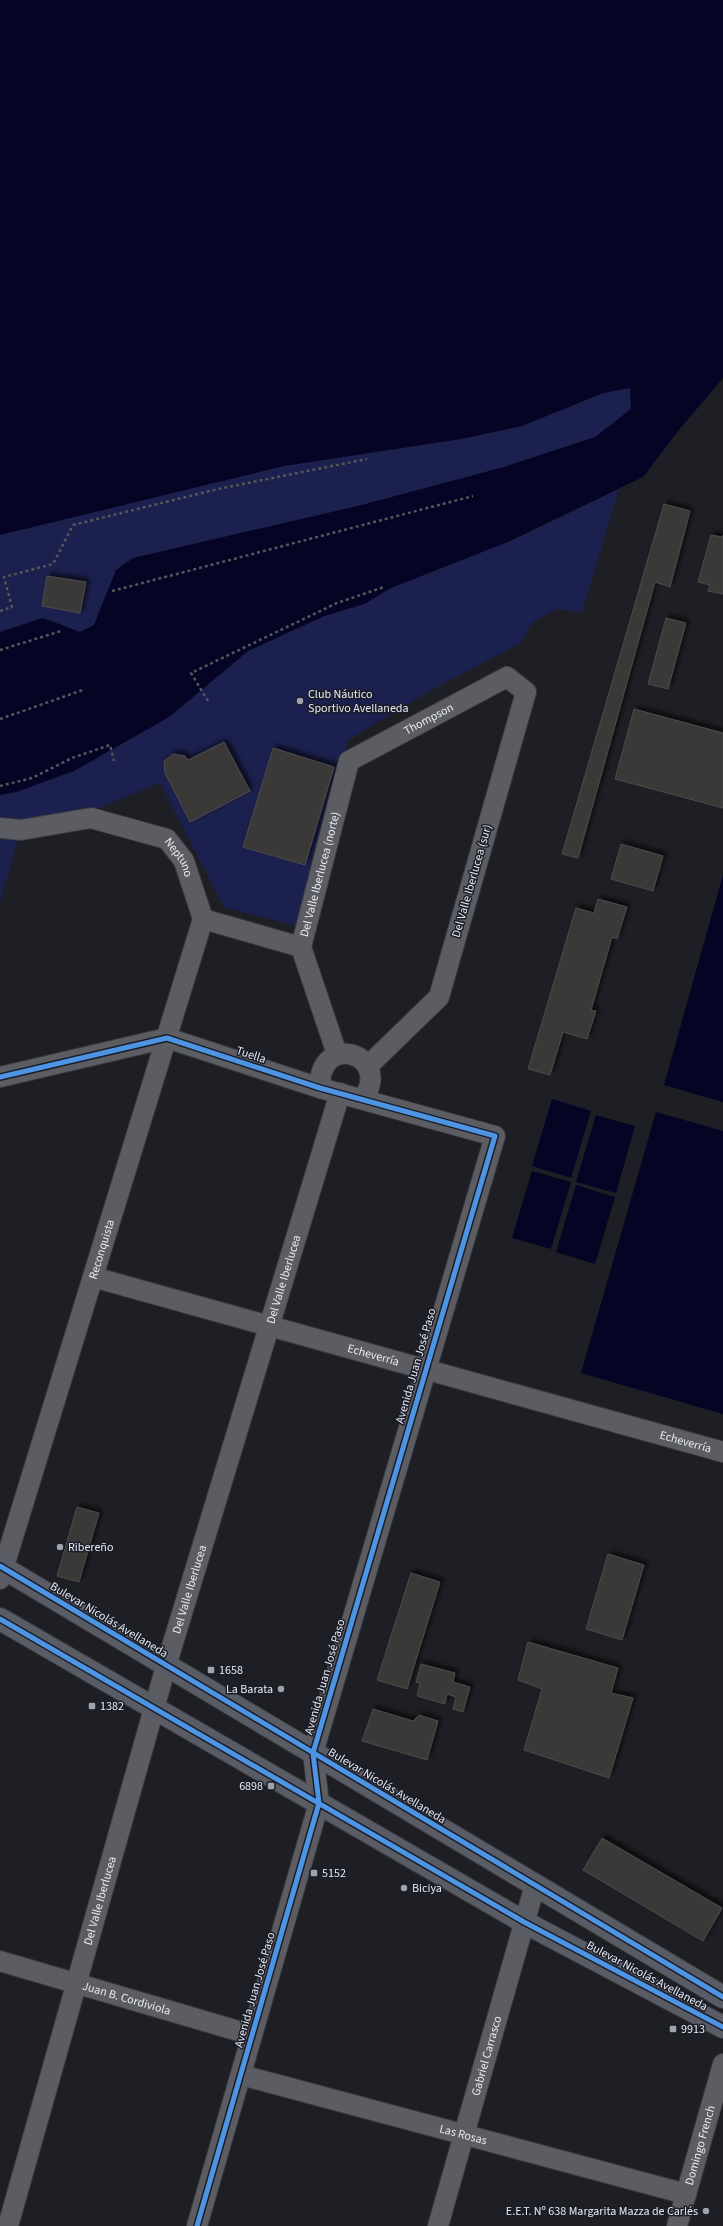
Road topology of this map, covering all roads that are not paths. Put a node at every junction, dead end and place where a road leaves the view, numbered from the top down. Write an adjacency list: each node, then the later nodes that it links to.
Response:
1 (507, 677): 2 (street, Thompson); 8 (street, Del Valle Iberlucea (sur))
2 (350, 761): 5 (street, Del Valle Iberlucea (norte))
3 (0, 828): 4 (street, Neptuno)
4 (203, 919): 5 (street); 6 (street, Reconquista)
5 (300, 947): 7 (street, Del Valle Iberlucea (norte))
6 (167, 1038): 9 (street); 10 (street, Tuella); 14 (street, Reconquista)
7 (337, 1054): 8 (street); 10 (street)
8 (368, 1066): 12 (street)
9 (0, 1077)
10 (320, 1088): 11 (street, Tuella)
11 (340, 1093): 12 (street, Tuella); 15 (street, Del Valle Iberlucea)
12 (363, 1099): 13 (street, Tuella)
13 (495, 1136): 16 (street, Avenida Juan José Paso)
14 (93, 1277): 15 (street, Echeverría); 18 (street, Reconquista)
15 (270, 1326): 16 (street, Echeverría); 20 (street, Del Valle Iberlucea)
16 (425, 1369): 17 (street, Echeverría); 22 (street, Avenida Juan José Paso)
17 (723, 1452)
18 (1, 1571): 20 (main road, Bulevar Nicolás Avellaneda)
19 (0, 1619): 21 (main road, Bulevar Nicolás Avellaneda)
20 (166, 1666): 21 (street, Del Valle Iberlucea); 22 (main road, Bulevar Nicolás Avellaneda)
21 (154, 1709): 23 (main road, Bulevar Nicolás Avellaneda); 27 (street, Del Valle Iberlucea)
22 (313, 1753): 23 (street, Avenida Juan José Paso); 24 (main road, Bulevar Nicolás Avellaneda)
23 (319, 1803): 25 (main road, Bulevar Nicolás Avellaneda); 30 (street, Avenida Juan José Paso)
24 (535, 1885): 25 (street, Gabriel Carrasco); 28 (main road, Bulevar Nicolás Avellaneda)
25 (524, 1922): 29 (main road, Bulevar Nicolás Avellaneda); 33 (street, Gabriel Carrasco)
26 (0, 1961): 27 (street, Juan B. Cordiviola)
27 (76, 1984): 30 (street, Juan B. Cordiviola); 35 (street, Del Valle Iberlucea)
28 (723, 1997)
29 (723, 2027)
30 (252, 2035): 32 (street, Avenida Juan José Paso)
31 (723, 2064): 34 (street, Domingo French)
32 (241, 2075): 33 (street, Las Rosas); 36 (street, Avenida Juan José Paso)
33 (464, 2135): 34 (street, Las Rosas); 37 (street, Gabriel Carrasco)
34 (686, 2194): 38 (street, Domingo French)
35 (8, 2226)
36 (197, 2226)
37 (438, 2226)
38 (676, 2226)

